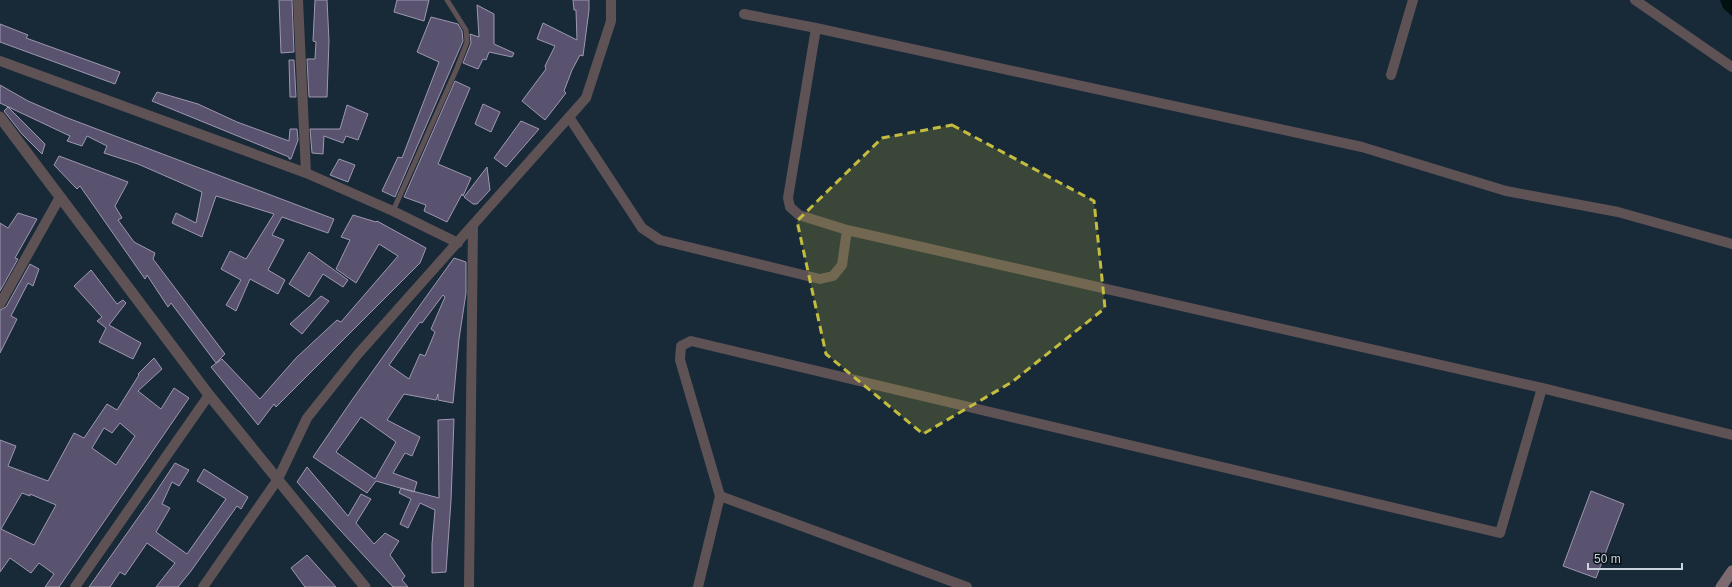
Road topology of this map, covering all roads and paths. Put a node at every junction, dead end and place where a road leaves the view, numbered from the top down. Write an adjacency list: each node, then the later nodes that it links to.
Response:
1 (298, 0): 13 (street)
2 (447, 0): 15 (lane)
3 (611, 0): 12 (street)
4 (1413, 0): 10 (street)
5 (1635, 0): 9 (street)
6 (744, 14): 7 (street)
7 (816, 28): 17 (street); 19 (street)
8 (0, 61): 13 (street)
9 (1732, 67)
10 (1391, 75)
11 (0, 117): 14 (street)
12 (569, 117): 16 (street); 17 (street)
13 (306, 172): 15 (street)
14 (60, 197): 20 (street); 22 (street)
15 (393, 211): 18 (street)
16 (473, 225): 18 (street); 30 (street)
17 (847, 230): 21 (street)
18 (458, 243): 24 (street)
19 (1732, 244)
20 (0, 304)
21 (1542, 388): 23 (street); 25 (street)
22 (209, 395): 24 (street); 27 (street)
23 (1732, 435)
24 (278, 479): 28 (street); 29 (street)
25 (720, 496): 31 (street); 32 (street)
26 (1732, 571): 33 (main road)
27 (75, 587)
28 (203, 587)
29 (365, 587)
30 (469, 587)
31 (698, 587)
32 (967, 587)
33 (1721, 587)

